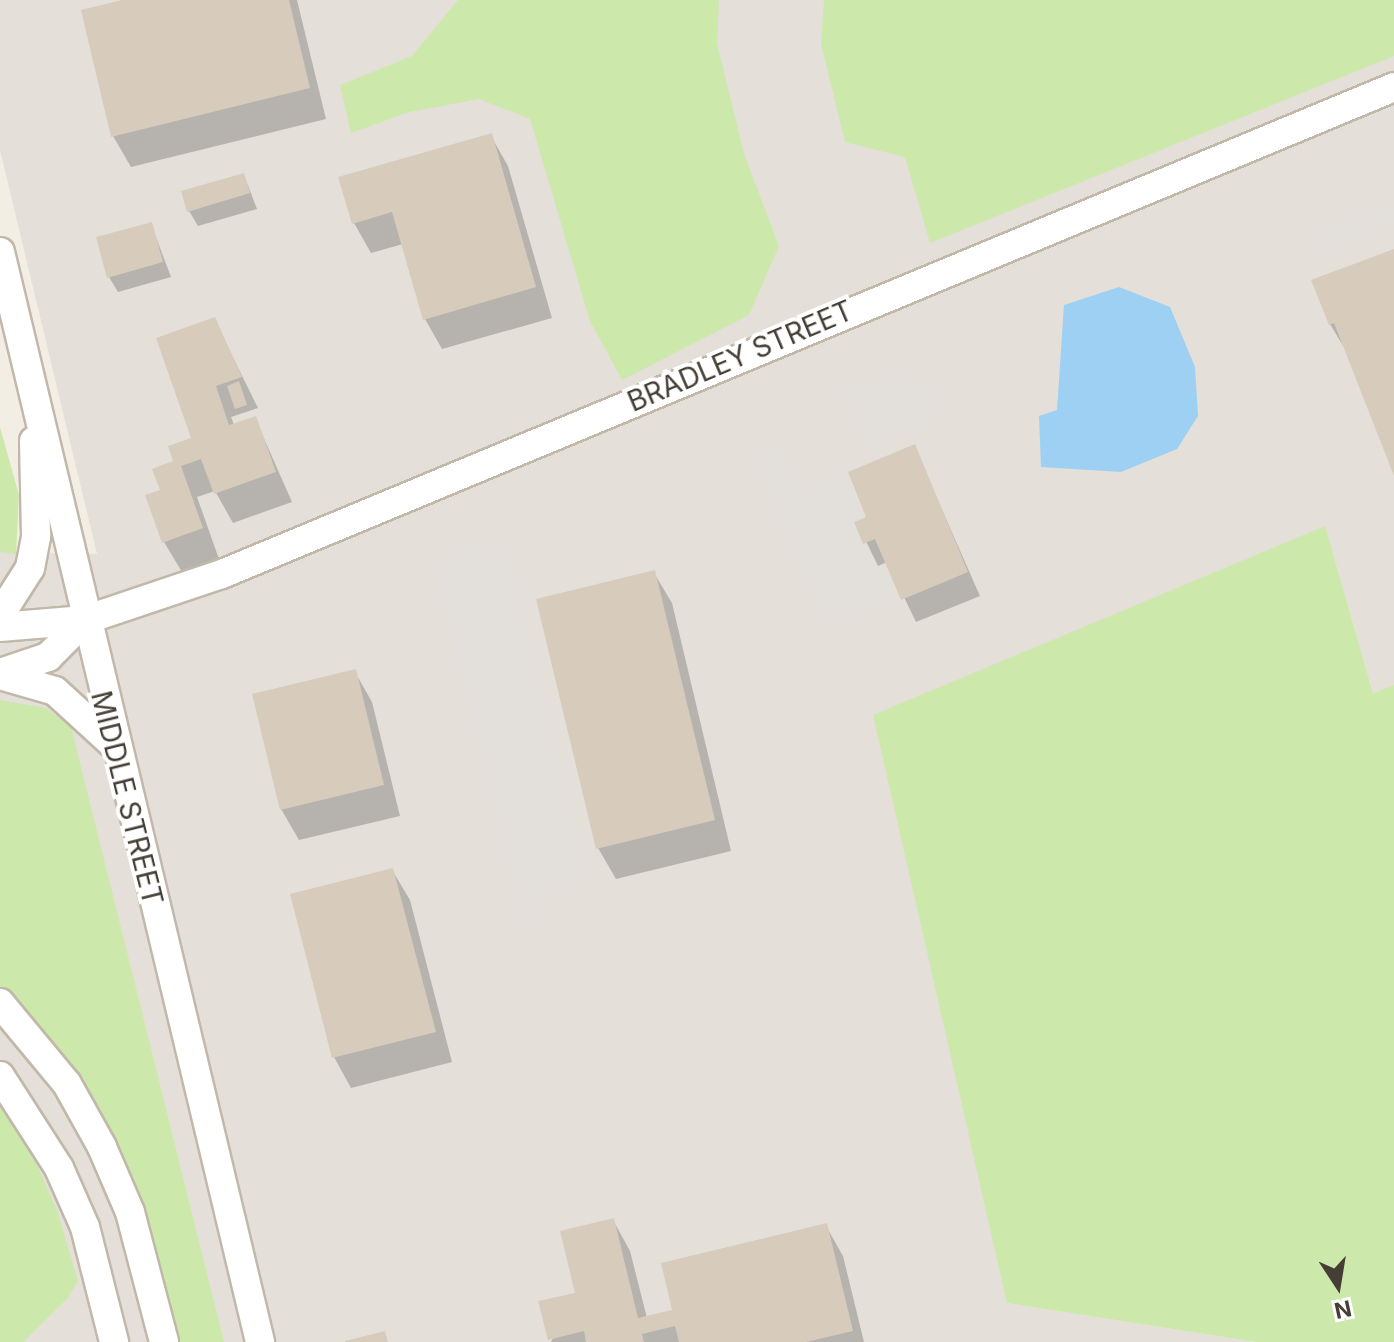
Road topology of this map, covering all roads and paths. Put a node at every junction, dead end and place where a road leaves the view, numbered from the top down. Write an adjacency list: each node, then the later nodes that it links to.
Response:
1 (1394, 87): 5 (street, BRADLEY STREET)
2 (0, 252): 3 (street, MIDDLE STREET)
3 (33, 388): 4 (street); 5 (street, MIDDLE STREET)
4 (0, 615)
5 (85, 620): 6 (street); 7 (street); 8 (street, MIDDLE STREET)
6 (0, 627)
7 (0, 674): 8 (street)
8 (114, 744): 13 (street, MIDDLE STREET)
9 (0, 1003): 12 (street)
10 (0, 1076): 11 (street)
11 (114, 1342)
12 (164, 1342)
13 (260, 1342)

